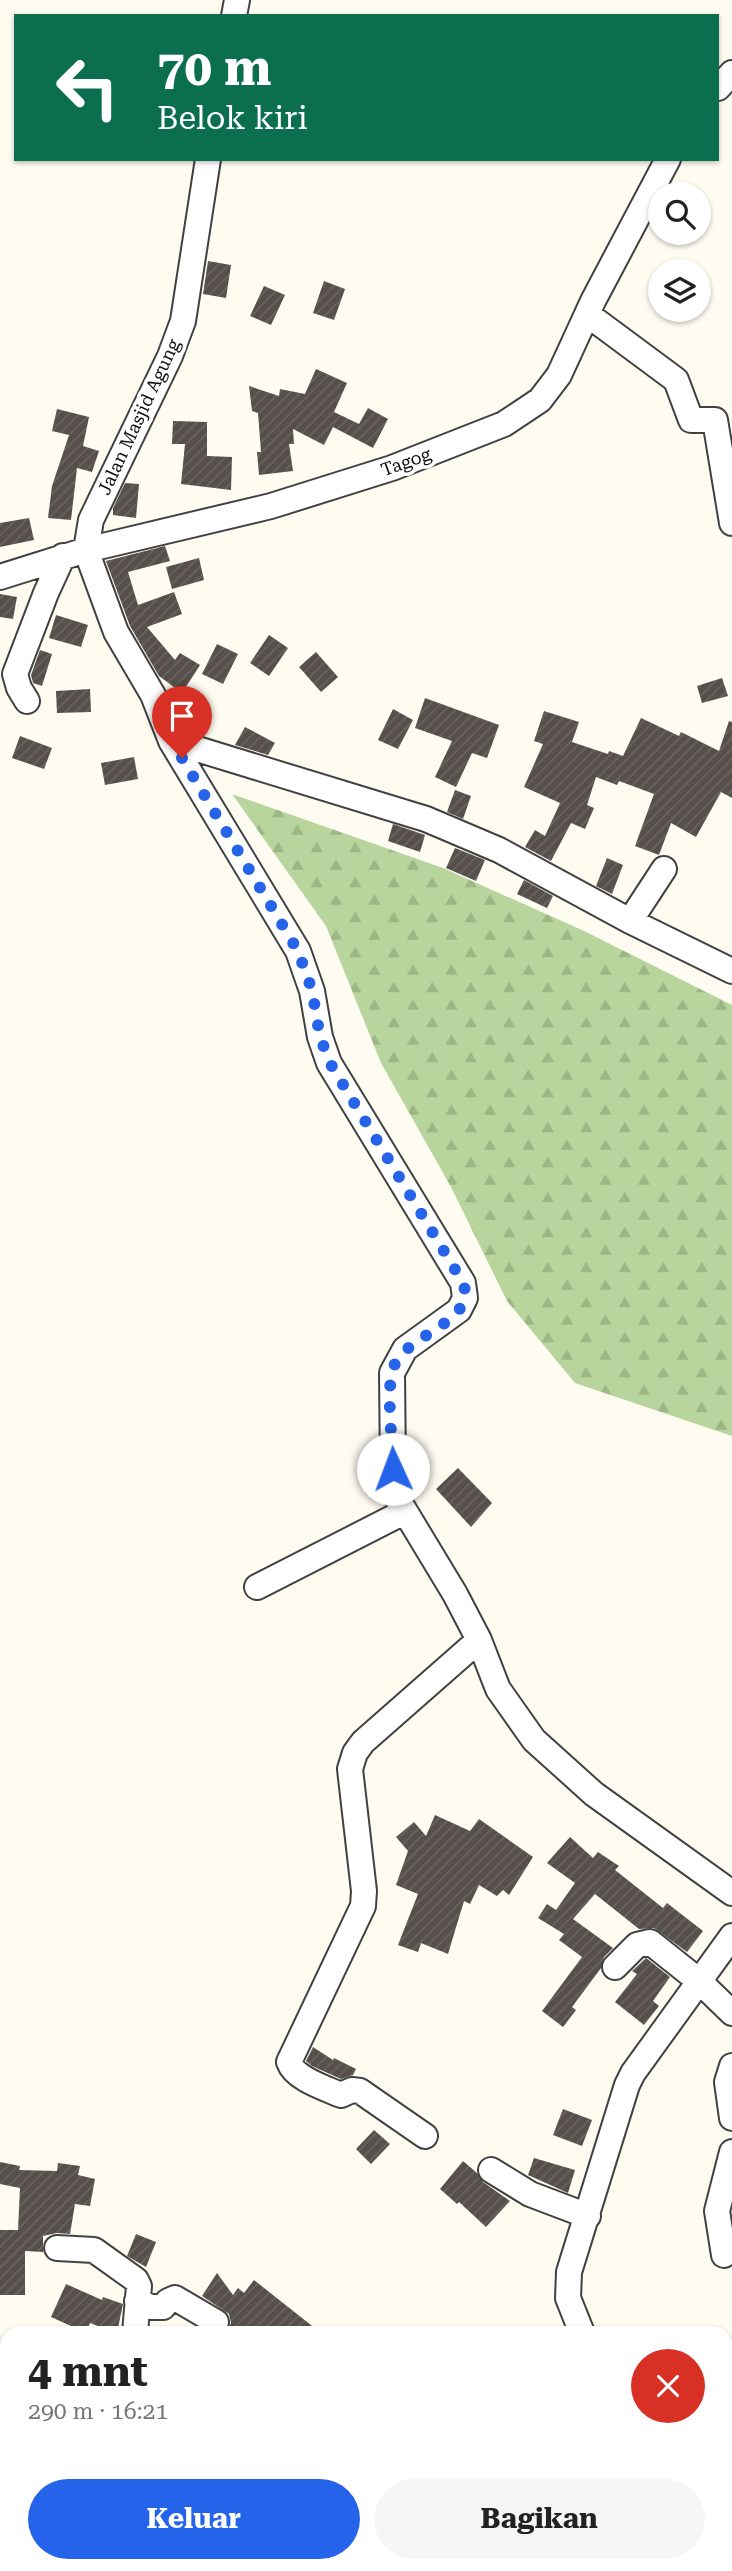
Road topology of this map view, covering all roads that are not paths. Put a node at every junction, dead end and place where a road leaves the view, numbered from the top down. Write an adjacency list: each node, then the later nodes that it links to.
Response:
1 (732, 73): 2 (street)
2 (719, 87)
3 (208, 161): 7 (street, Jalan Masjid Agung)
4 (667, 161): 5 (street, Tagog)
5 (587, 314): 6 (street); 7 (street, Tagog)
6 (732, 523)
7 (75, 553): 8 (street, Tagog); 9 (street, Jalan Masjid Agung); 10 (street)
8 (0, 577)
9 (27, 701)
10 (171, 741): 12 (street); 14 (street)
11 (663, 869): 12 (street)
12 (630, 920): 13 (street)
13 (732, 971)
14 (404, 1512): 15 (street); 16 (street)
15 (257, 1587)
16 (479, 1640): 17 (street); 24 (street)
17 (732, 1893)
18 (732, 1936): 20 (street)
19 (615, 1967): 20 (street)
20 (699, 1981): 21 (street); 27 (street)
21 (732, 2013)
22 (732, 2066): 23 (street)
23 (732, 2118)
24 (425, 2136)
25 (732, 2152): 29 (street)
26 (491, 2170): 27 (street)
27 (588, 2216): 33 (street)
28 (57, 2248): 30 (street)
29 (724, 2255)
30 (137, 2301): 31 (street); 32 (street)
31 (216, 2322)
32 (135, 2326)
33 (579, 2326)

